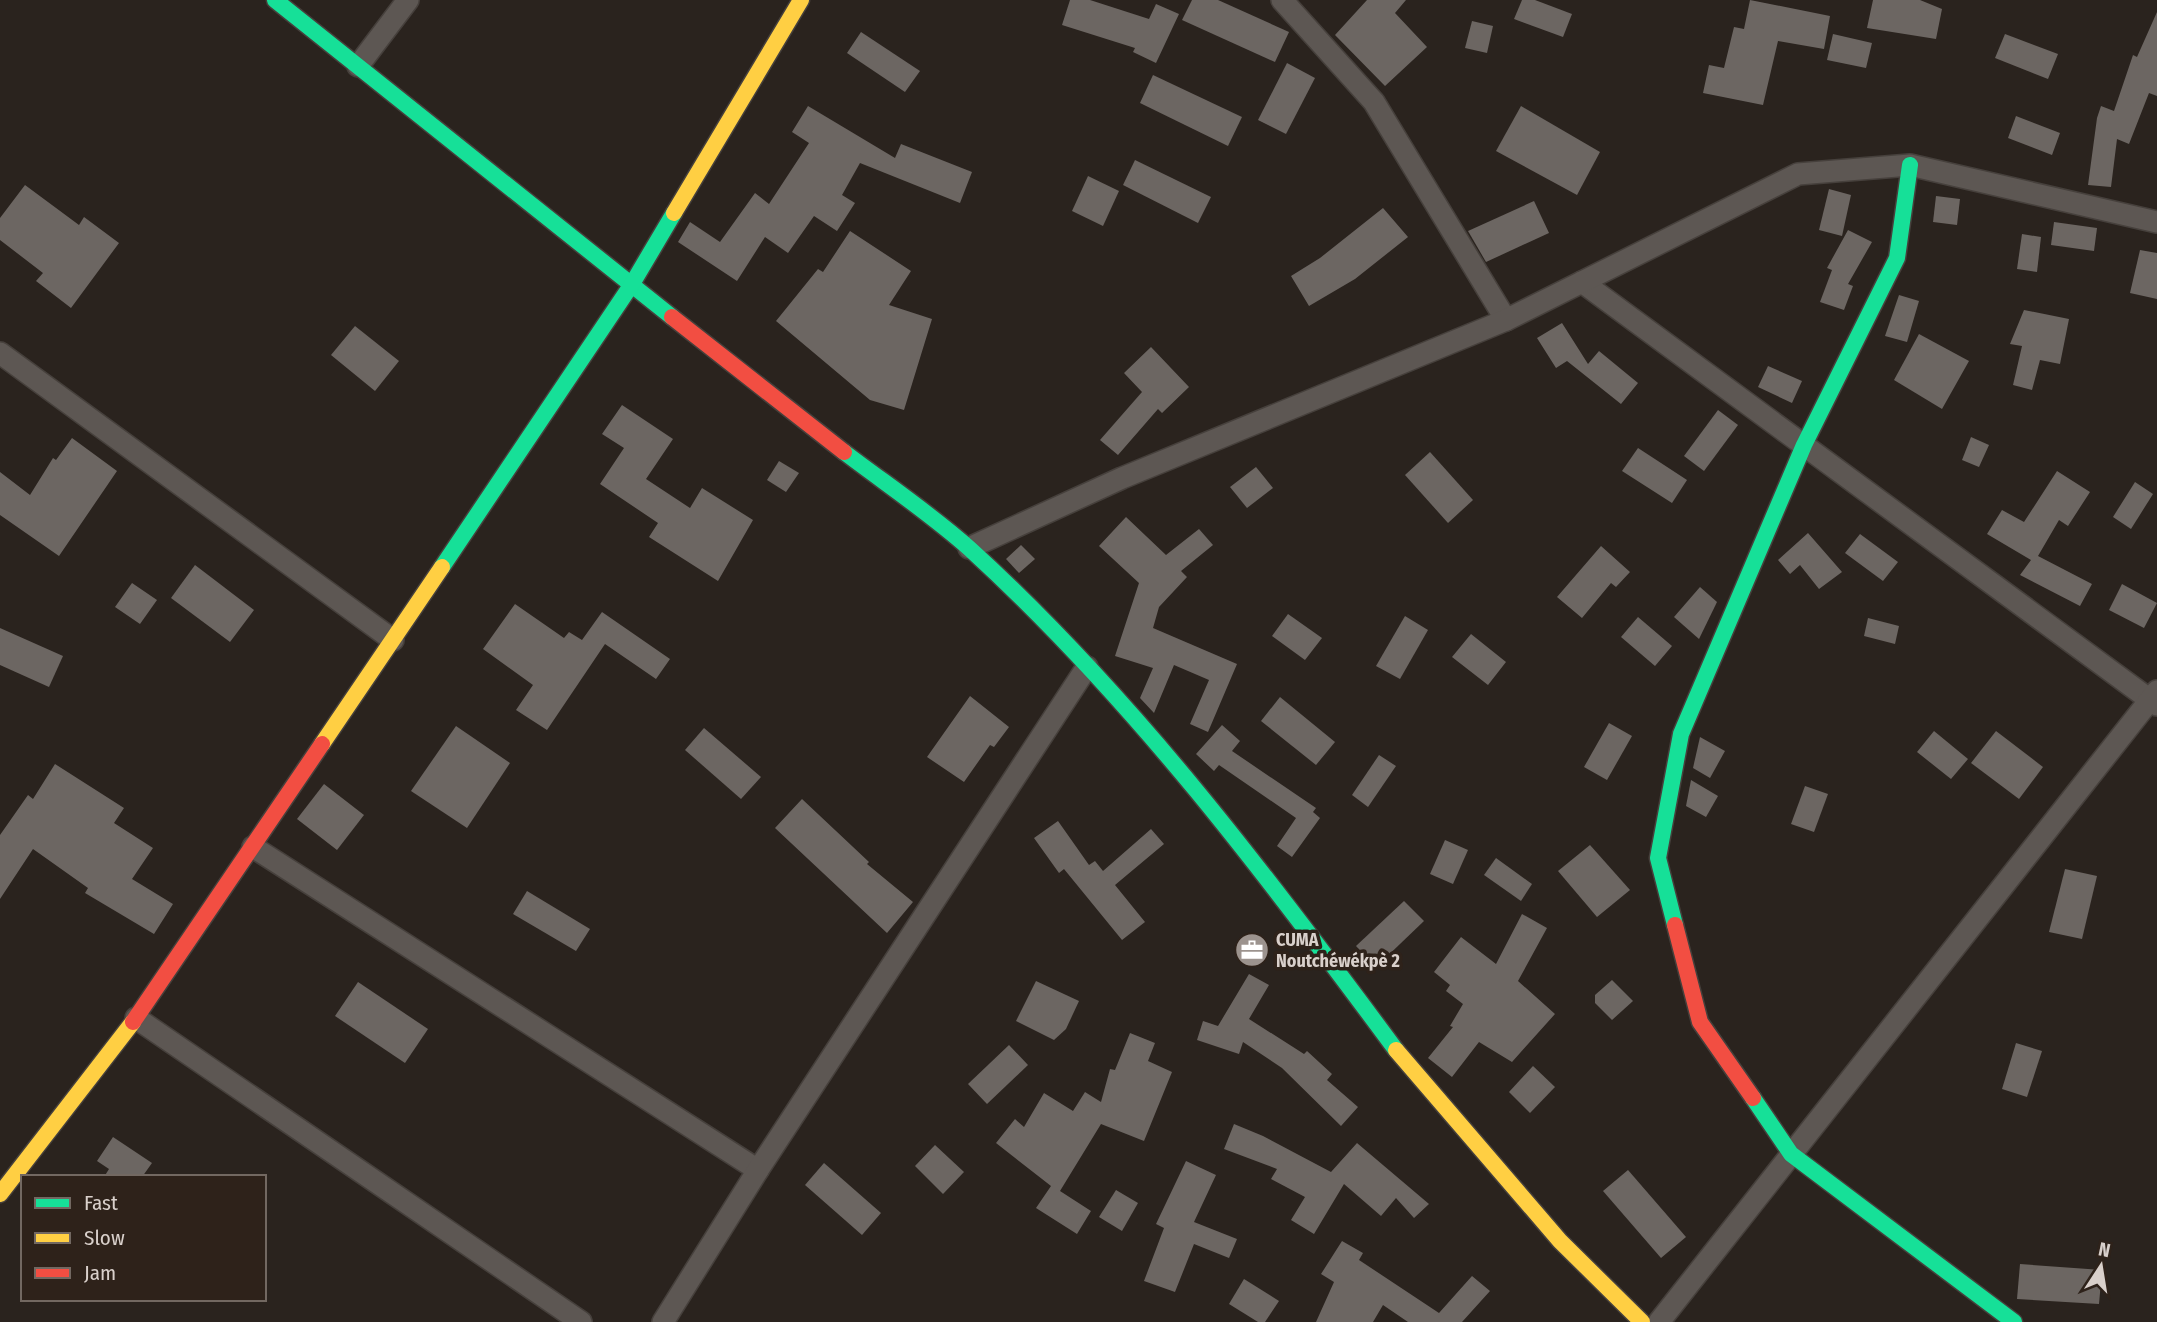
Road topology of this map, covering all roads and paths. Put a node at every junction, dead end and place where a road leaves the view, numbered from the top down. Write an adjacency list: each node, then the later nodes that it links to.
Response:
1 (275, 0): 5 (street)
2 (408, 0): 5 (street)
3 (801, 0): 9 (street)
4 (1282, 0): 10 (street)
5 (358, 66): 9 (street)
6 (1910, 165): 7 (street); 8 (street); 12 (street)
7 (2157, 222)
8 (1582, 282): 10 (street); 12 (street)
9 (632, 284): 13 (street); 14 (street)
10 (1506, 320): 13 (street)
11 (0, 353): 14 (street)
12 (1804, 445): 16 (street); 19 (street)
13 (969, 548): 15 (street)
14 (393, 640): 17 (street)
15 (1087, 667): 20 (street); 24 (street)
16 (2155, 699): 19 (street)
17 (253, 846): 18 (street); 20 (street)
18 (136, 1018): 21 (street); 22 (street)
19 (1791, 1154): 25 (street); 26 (street)
20 (758, 1170): 23 (street)
21 (0, 1194)
22 (580, 1322)
23 (663, 1322)
24 (1642, 1322)
25 (1659, 1322)
26 (2014, 1322)

